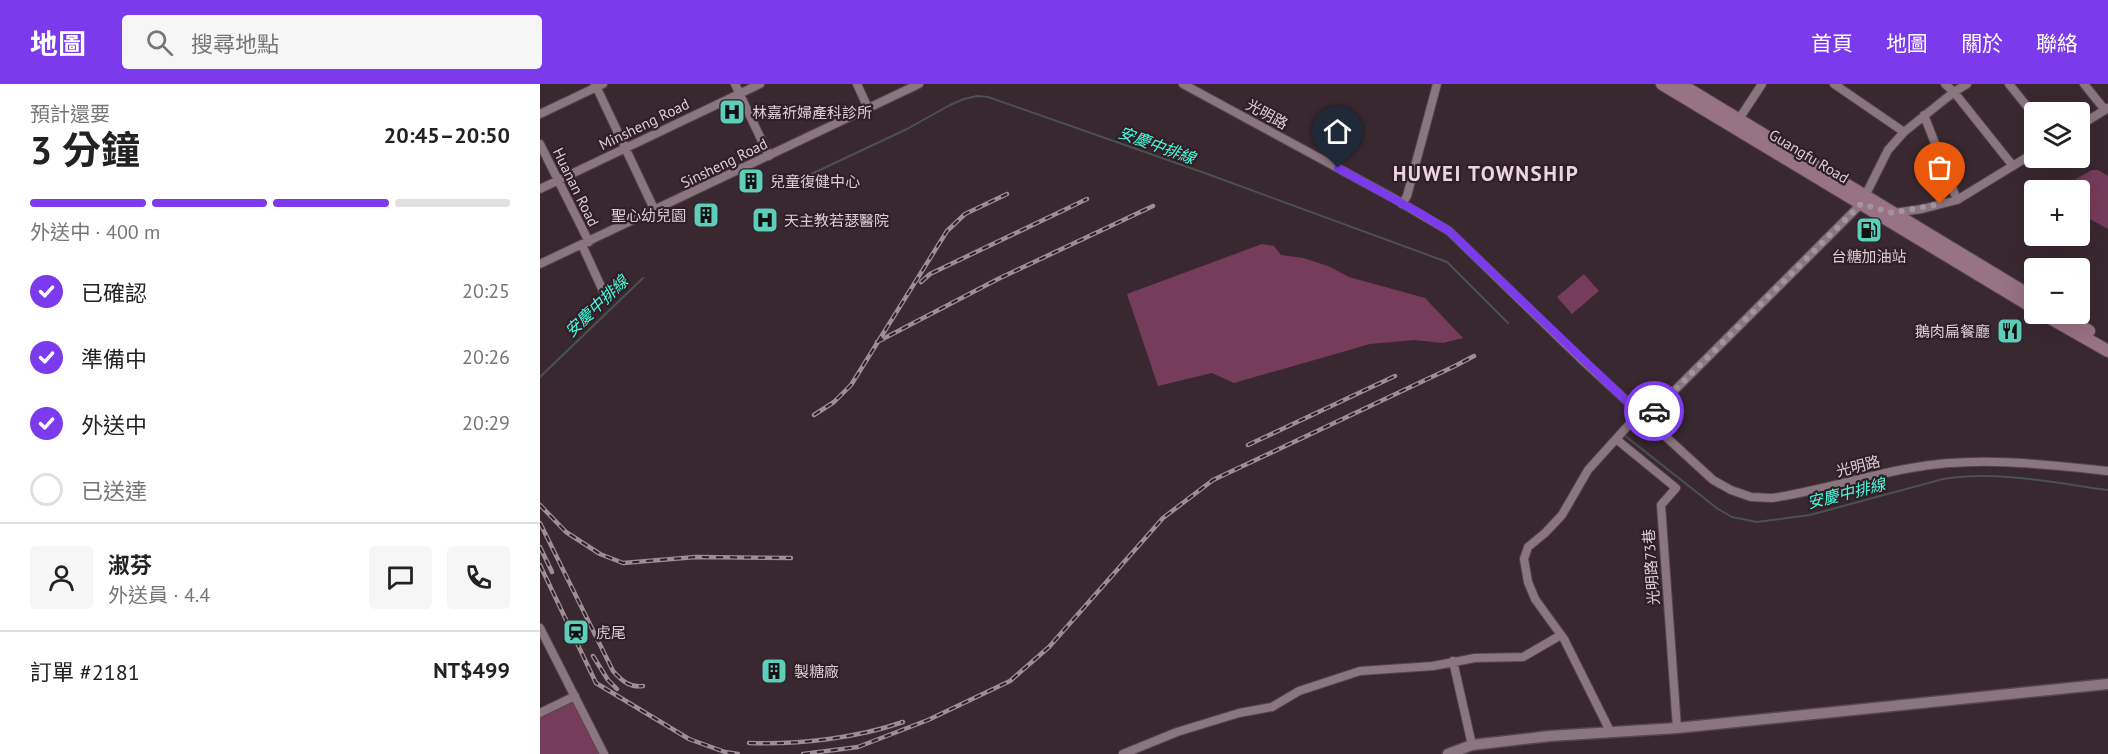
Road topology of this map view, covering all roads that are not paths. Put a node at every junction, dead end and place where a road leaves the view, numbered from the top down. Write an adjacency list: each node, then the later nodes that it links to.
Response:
1 (735, 84): 17 (street)
2 (760, 84): 17 (street, Minsheng Road)
3 (857, 84): 19 (street)
4 (919, 84): 19 (street, Sinsheng Road)
5 (1183, 84): 35 (street, 光明路)
6 (1437, 84): 35 (street)
7 (1662, 84): 33 (main road, Guangfu Road)
8 (1680, 84): 24 (main road, Guangfu Road)
9 (1762, 84): 24 (street)
10 (1834, 84): 25 (street)
11 (1944, 84): 16 (street)
12 (1967, 84): 16 (street)
13 (2009, 84): 18 (street)
14 (2084, 84): 20 (street)
15 (598, 85): 21 (street); 27 (street)
16 (1954, 92): 22 (street); 30 (street)
17 (740, 93): 27 (street, Minsheng Road); 28 (street)
18 (2024, 103)
19 (868, 108): 28 (street, Sinsheng Road)
20 (2106, 109): 23 (street)
21 (540, 114)
22 (1924, 115): 25 (street); 34 (street)
23 (2090, 119)
24 (1739, 120): 33 (main road, Guangfu Road)
25 (1904, 132): 33 (street)
26 (540, 144): 31 (street, Huanan Road)
27 (624, 149): 31 (street, Minsheng Road); 36 (street)
28 (769, 156): 36 (street, Sinsheng Road)
29 (2024, 159): 30 (street)
30 (2013, 166): 34 (street)
31 (558, 181): 32 (street, Minsheng Road); 38 (street, Huanan Road)
32 (540, 189)
33 (1863, 200): 37 (main road, Guangfu Road); 42 (main road, Guangfu Road); 47 (street)
34 (1958, 200): 37 (street)
35 (1402, 204): 47 (street, 光明路)
36 (655, 211): 38 (street, Sinsheng Road)
37 (1893, 213): 40 (main road, Guangfu Road)
38 (585, 243): 39 (street, Sinsheng Road); 41 (street, Huanan Road)
39 (540, 264)
40 (2024, 292)
41 (604, 293)
42 (2024, 302)
43 (2061, 324): 46 (main road)
44 (2077, 324): 45 (main road)
45 (2108, 342)
46 (2108, 351)
47 (1643, 415): 48 (street); 49 (street, 光明路)
48 (1616, 439): 51 (street); 56 (street, 光明路73巷)
49 (2108, 471)
50 (541, 632): 54 (street)
51 (1562, 635): 52 (street); 57 (street)
52 (1453, 661): 58 (street); 60 (street)
53 (2108, 684): 56 (street)
54 (575, 696): 55 (street); 59 (street)
55 (540, 713)
56 (1677, 728): 57 (street)
57 (1610, 731): 58 (street)
58 (1472, 745): 61 (street)
59 (604, 754)
60 (1123, 754)
61 (1448, 754)

